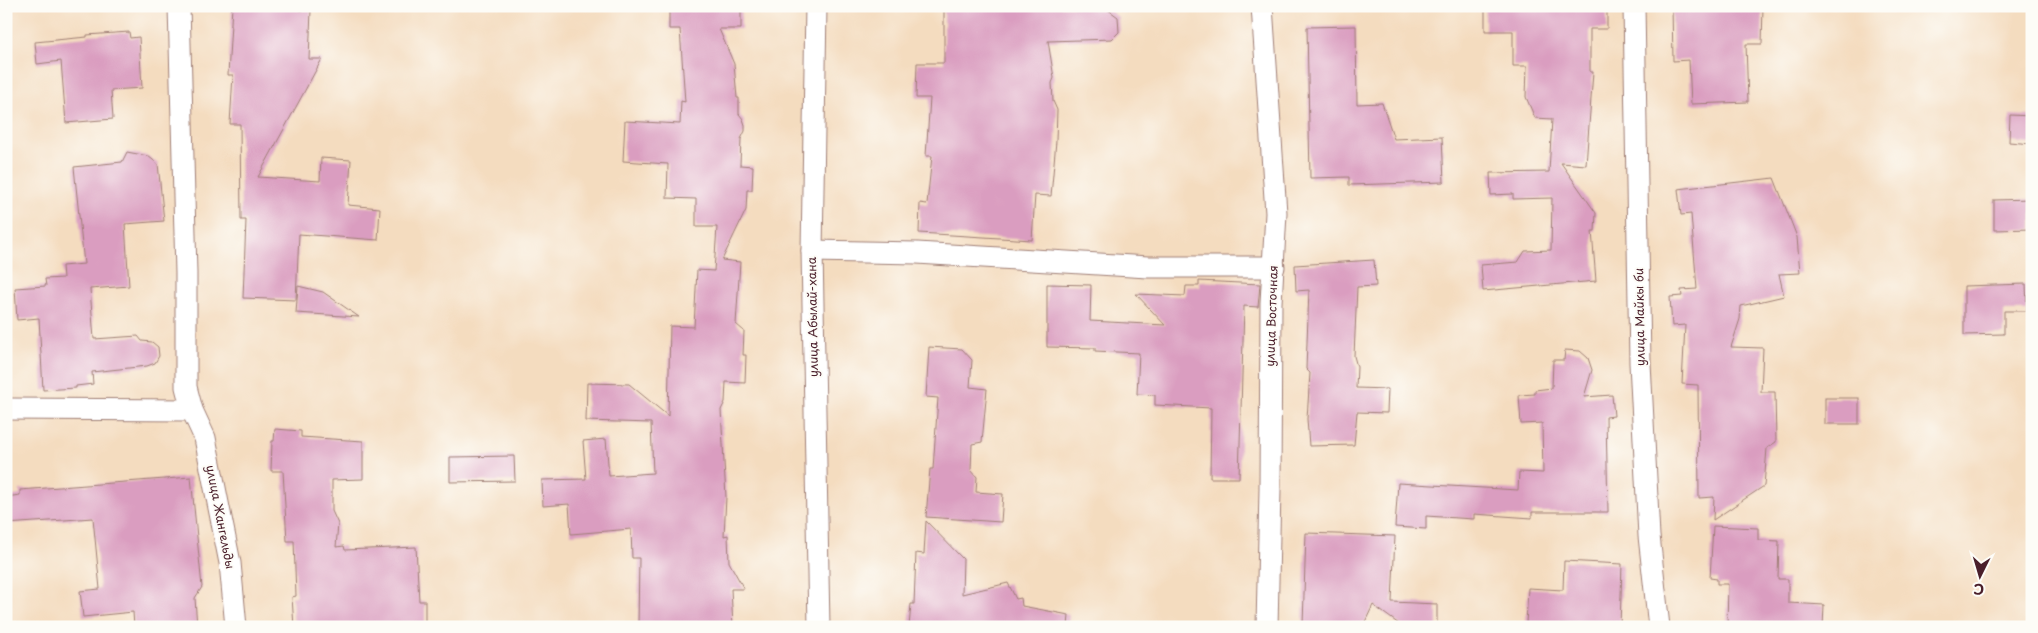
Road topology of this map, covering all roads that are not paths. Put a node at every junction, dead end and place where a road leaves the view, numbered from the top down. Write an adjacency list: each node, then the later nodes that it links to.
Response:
1 (179, 6): 8 (street, улица Жангельды)
2 (816, 6): 5 (street, улица Абылай-хана)
3 (1262, 6): 6 (street, улица Восточная)
4 (1634, 6): 12 (street, улица Майкы би)
5 (812, 251): 6 (street); 10 (street, улица Абылай-хана)
6 (1274, 267): 11 (street, улица Восточная)
7 (6, 409): 8 (street)
8 (192, 410): 9 (street, улица Жангельды)
9 (236, 627)
10 (819, 627)
11 (1266, 627)
12 (1659, 627)

